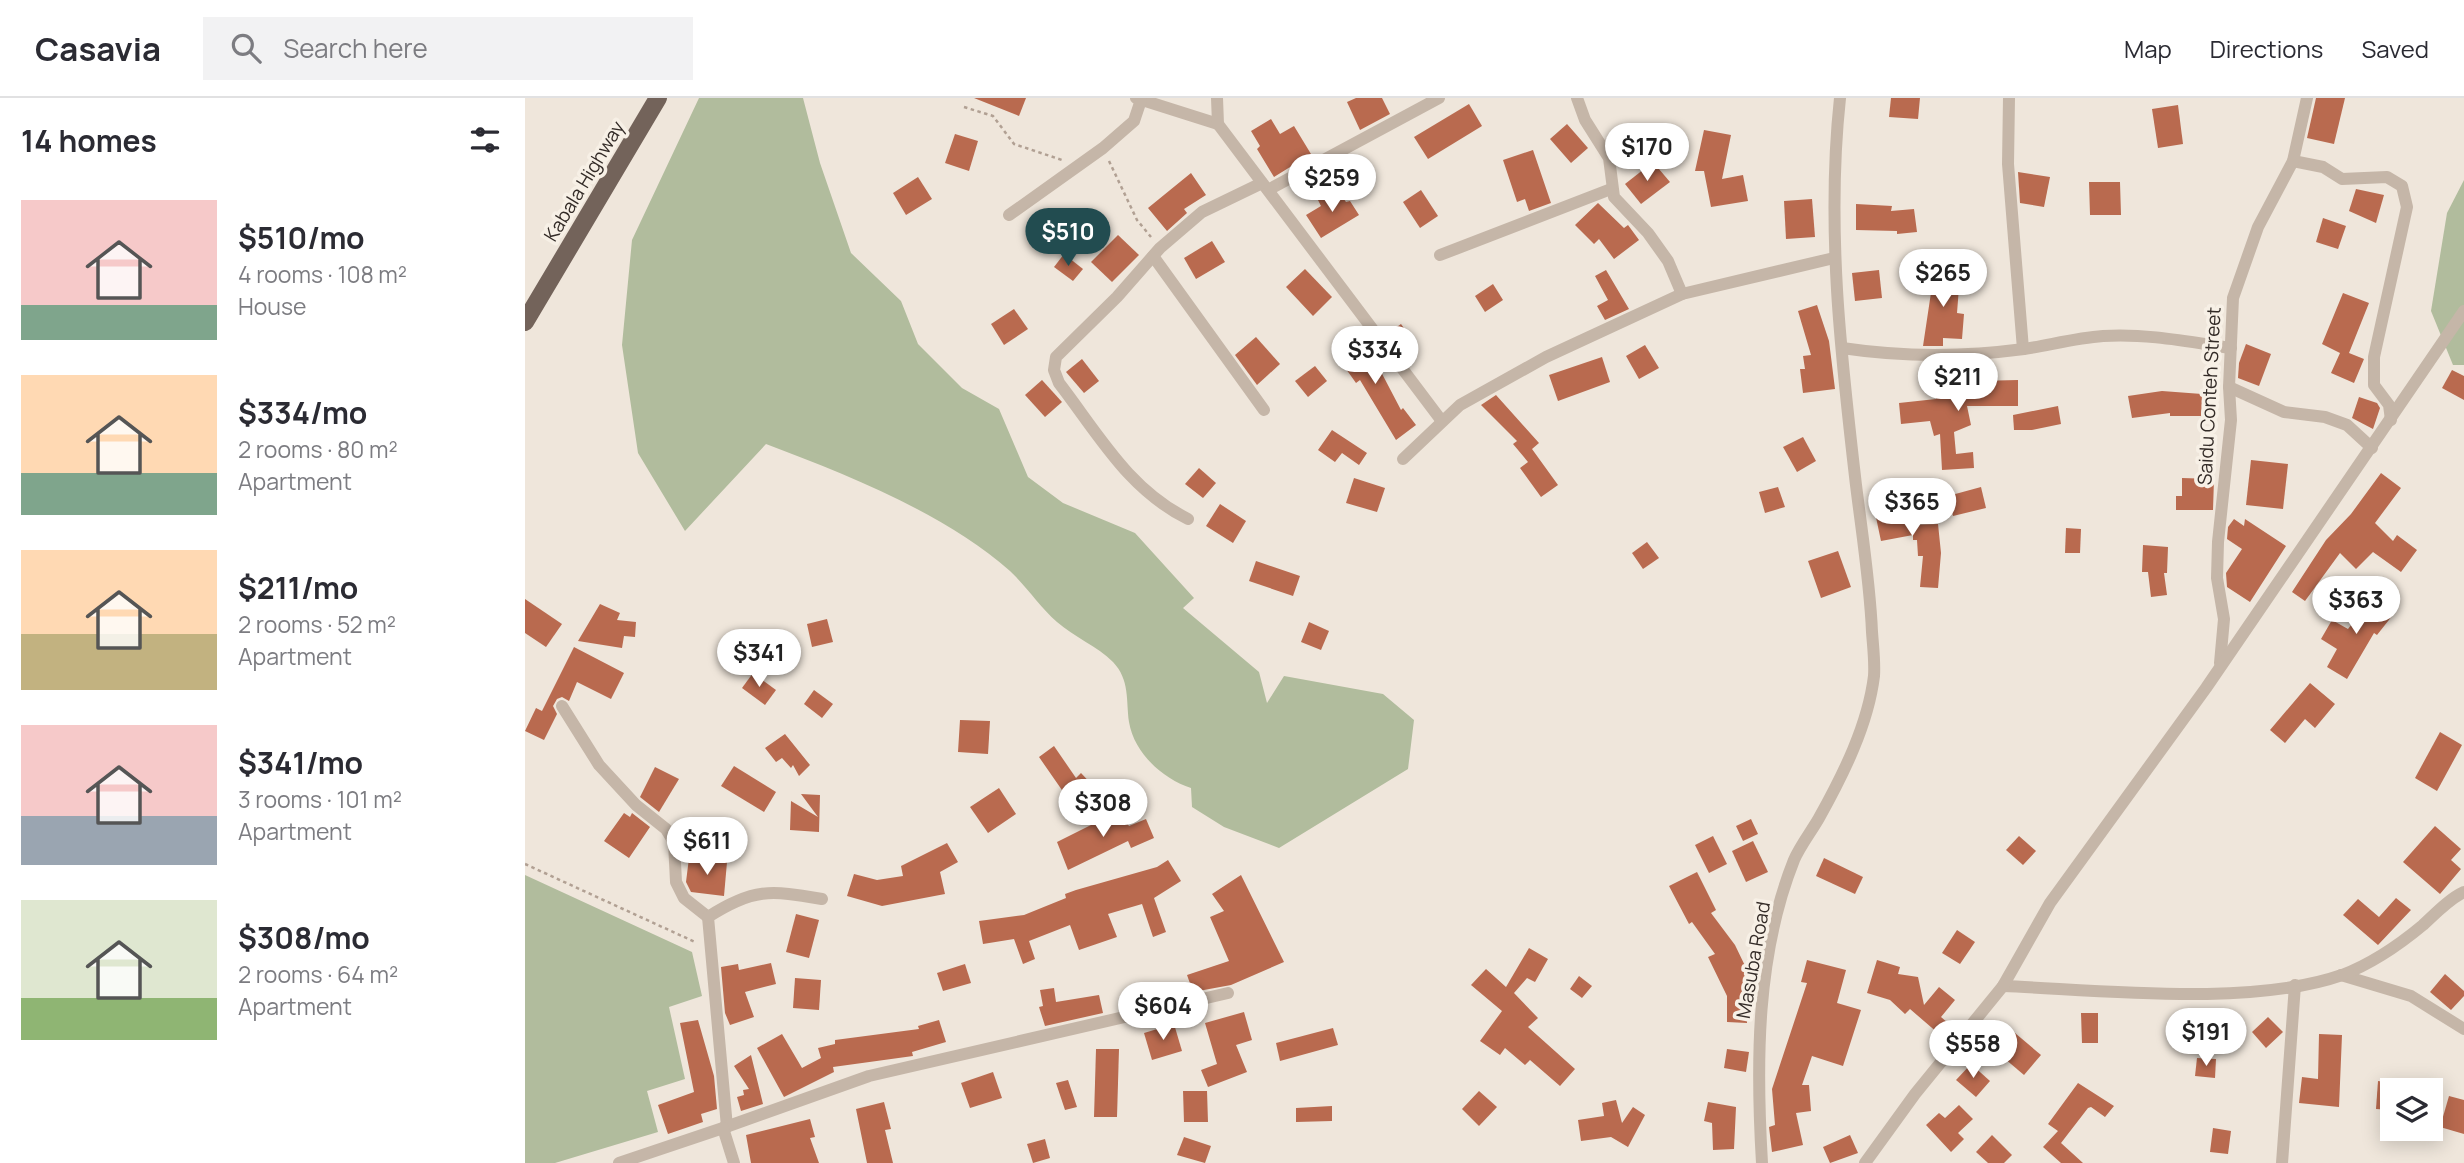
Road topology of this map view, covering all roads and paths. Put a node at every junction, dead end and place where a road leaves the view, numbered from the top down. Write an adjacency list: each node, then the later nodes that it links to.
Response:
1 (658, 98): 22 (main road, Kabala Highway)
2 (1217, 98): 10 (street)
3 (1439, 98): 14 (street)
4 (1577, 98): 15 (street)
5 (1840, 98): 19 (street, Masuba Road)
6 (2009, 98): 25 (street)
7 (2307, 98): 12 (street, Saidu Conteh Street)
8 (1138, 99): 10 (street); 11 (street)
9 (964, 107): 13 (path)
10 (1218, 124): 14 (street)
11 (1103, 148): 13 (street); 17 (path)
12 (2293, 160): 24 (street, Saidu Conteh Street); 29 (street)
13 (1077, 167): 16 (street)
14 (1265, 186): 17 (street); 28 (street)
15 (1611, 189): 18 (street); 20 (street)
16 (1009, 215)
17 (1157, 252): 27 (street); 32 (street)
18 (1440, 255)
19 (1834, 258): 20 (street); 23 (street, Masuba Road)
20 (1682, 294): 28 (street)
21 (2464, 311): 29 (street)
22 (525, 323)
23 (1842, 348): 25 (street); 48 (street, Masuba Road)
24 (2231, 348): 25 (street); 26 (street, Saidu Conteh Street)
25 (2023, 349)
26 (2229, 387): 30 (street); 33 (street, Saidu Conteh Street)
27 (1265, 410)
28 (1441, 420): 31 (street)
29 (2391, 420): 30 (street)
30 (2372, 448): 33 (street)
31 (1403, 459)
32 (1188, 519)
33 (2220, 667): 42 (street)
34 (562, 706): 38 (street)
35 (525, 864): 39 (path)
36 (2464, 892): 40 (street)
37 (822, 898): 38 (street)
38 (708, 917): 39 (street)
39 (711, 949): 45 (street)
40 (2341, 975): 41 (street); 44 (street)
41 (2295, 985): 42 (street); 50 (street)
42 (2003, 986): 49 (street)
43 (1228, 993): 45 (street)
44 (2464, 1029)
45 (725, 1127): 46 (street); 47 (street)
46 (619, 1163)
47 (734, 1163)
48 (1762, 1163)
49 (1865, 1163)
50 (2282, 1163)

